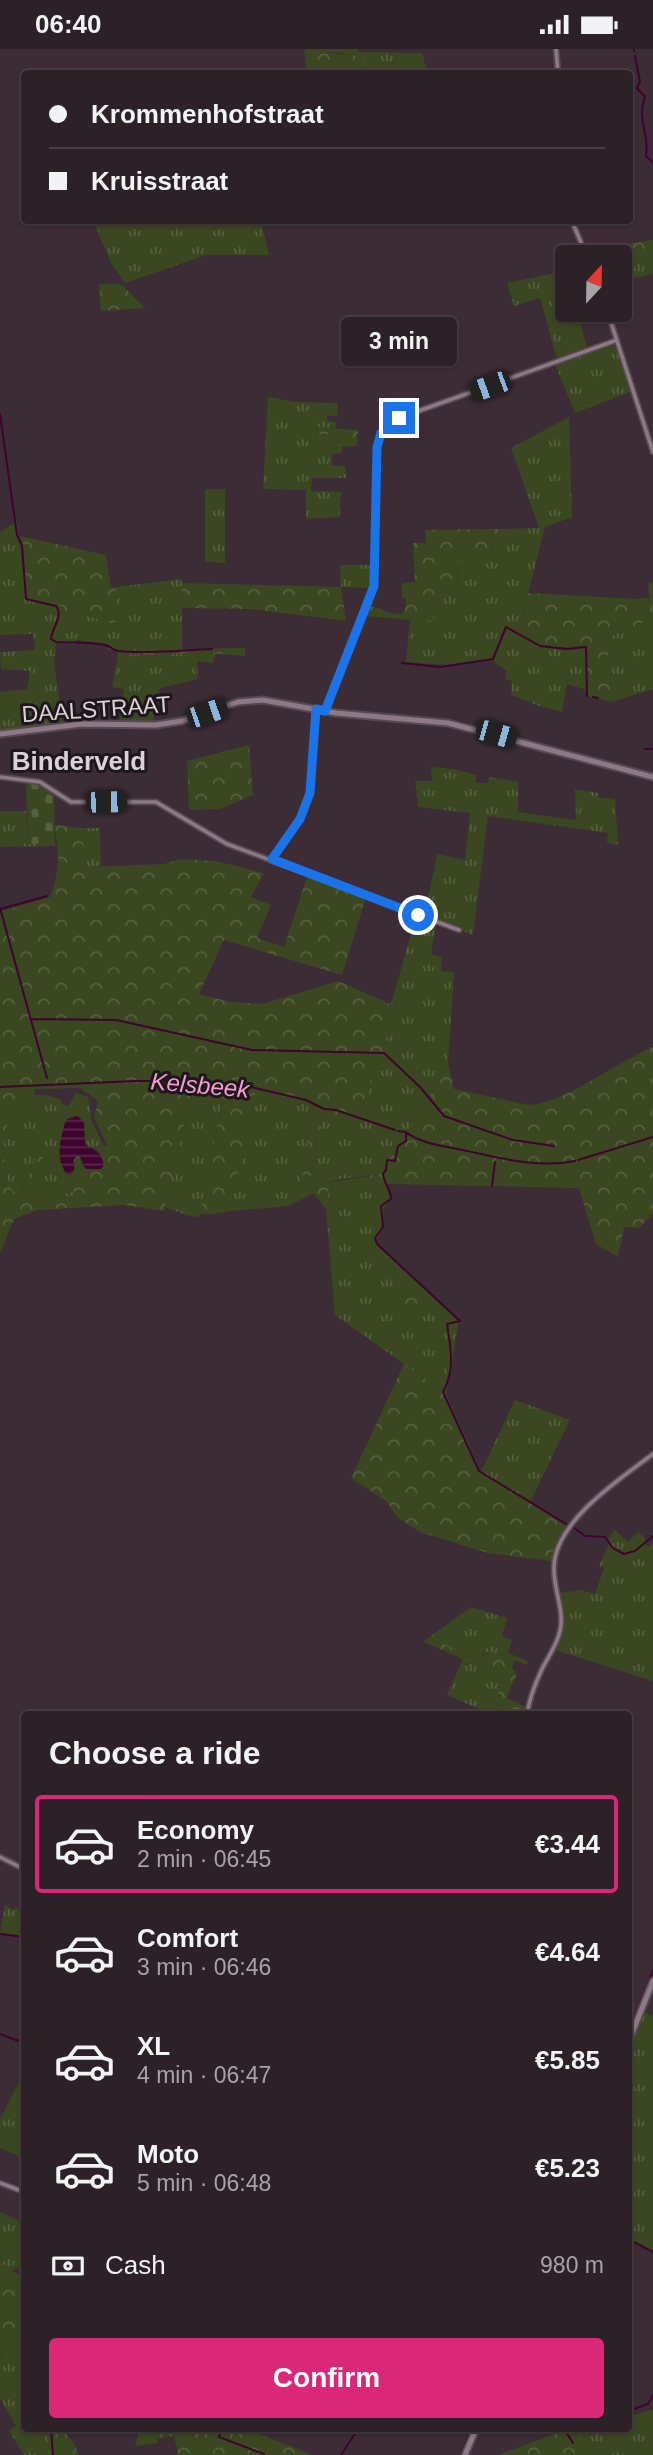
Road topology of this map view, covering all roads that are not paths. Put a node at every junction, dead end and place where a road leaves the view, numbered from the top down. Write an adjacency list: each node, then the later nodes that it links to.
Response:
1 (555, 49): 2 (street)
2 (558, 70)
3 (573, 224): 4 (street)
4 (582, 245)
5 (611, 322): 6 (street)
6 (617, 340): 7 (street); 9 (street)
7 (653, 451)
8 (316, 709): 9 (street, DAALSTRAAT); 10 (street, DAALSTRAAT); 13 (street)
9 (325, 711): 12 (street, DAALSTRAAT)
10 (0, 734)
11 (0, 777): 13 (street)
12 (653, 777)
13 (272, 859): 14 (street)
14 (459, 930)
15 (653, 1454): 16 (street)
16 (528, 1711)
17 (0, 1857): 18 (street)
18 (21, 1868)
19 (653, 1981): 20 (street)
20 (632, 2033)
21 (0, 2183): 22 (street)
22 (21, 2191)
23 (475, 2432): 24 (street)
24 (465, 2455)

